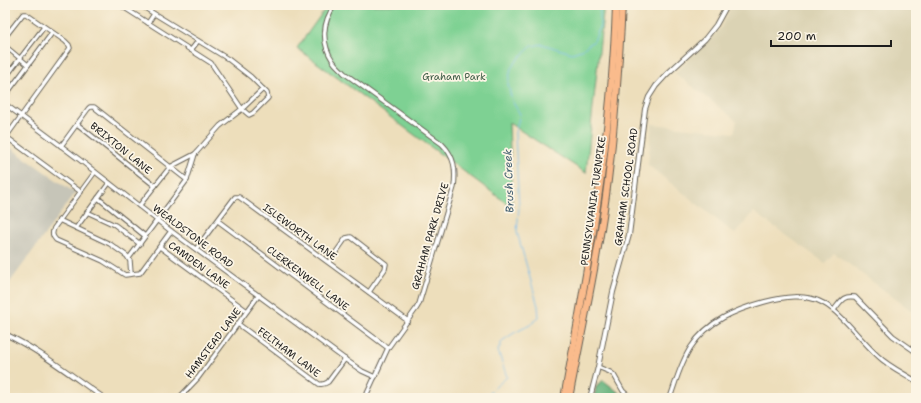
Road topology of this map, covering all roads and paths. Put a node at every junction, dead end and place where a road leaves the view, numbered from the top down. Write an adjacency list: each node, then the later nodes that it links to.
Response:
1 (120, 5): 8 (street)
2 (140, 5): 7 (street)
3 (336, 5): 52 (street, GRAHAM PARK DRIVE)
4 (616, 5): 64 (highway, PENNSYLVANIA TURNPIKE)
5 (622, 5): 65 (highway, PENNSYLVANIA TURNPIKE)
6 (727, 5): 58 (street, GRAHAM SCHOOL ROAD)
7 (154, 14): 8 (street); 12 (street)
8 (148, 23): 14 (street)
9 (44, 26): 10 (street); 11 (street); 15 (street)
10 (52, 33): 16 (street); 22 (street)
11 (5, 37)
12 (198, 41): 14 (street); 18 (street)
13 (5, 46): 15 (street)
14 (191, 50): 21 (street)
15 (20, 58): 16 (street); 17 (street)
16 (28, 65): 19 (street)
17 (5, 78)
18 (263, 89): 21 (street); 21 (street)
19 (5, 96)
20 (5, 104): 22 (street, WEALDSTONE ROAD)
21 (242, 109): 26 (street)
22 (21, 116): 24 (street); 25 (street, WEALDSTONE ROAD)
23 (77, 124): 25 (street); 27 (street); 31 (street, BRIXTON LANE)
24 (6, 137): 32 (street)
25 (61, 146): 28 (street, WEALDSTONE ROAD)
26 (195, 154): 27 (street); 29 (street)
27 (170, 167): 29 (street); 31 (street)
28 (95, 172): 30 (street, WEALDSTONE ROAD); 32 (street)
29 (187, 180): 37 (street)
30 (109, 183): 33 (street); 34 (street, WEALDSTONE ROAD)
31 (155, 186): 34 (street)
32 (81, 192): 36 (street)
33 (98, 198): 35 (street); 41 (street)
34 (139, 206): 37 (street, WEALDSTONE ROAD)
35 (87, 212): 39 (street); 42 (street)
36 (59, 220): 39 (street); 47 (street)
37 (157, 220): 40 (street, WEALDSTONE ROAD); 41 (street)
38 (218, 221): 44 (street, ISLEWORTH LANE); 46 (street, ISLEWORTH LANE); 55 (street, CLERKENWELL LANE)
39 (76, 228): 45 (street)
40 (171, 231): 43 (street); 44 (street, WEALDSTONE ROAD)
41 (146, 236): 42 (street)
42 (140, 244): 45 (street)
43 (160, 247): 47 (street); 51 (street, CAMDEN LANE)
44 (196, 249): 49 (street, WEALDSTONE ROAD)
45 (129, 258): 47 (street)
46 (329, 262): 48 (street, ISLEWORTH LANE); 48 (street)
47 (131, 274)
48 (369, 292): 52 (street, ISLEWORTH LANE)
49 (259, 295): 51 (street, HAMSTEAD LANE); 57 (street, WEALDSTONE ROAD)
50 (834, 310): 56 (street); 60 (street); 68 (street)
51 (247, 311): 53 (street, HAMSTEAD LANE)
52 (408, 321): 55 (street, GRAHAM PARK DRIVE)
53 (238, 324): 57 (street, FELTHAM LANE); 62 (street, HAMSTEAD LANE)
54 (5, 334): 61 (street)
55 (388, 348): 59 (street, GRAHAM PARK DRIVE)
56 (916, 352)
57 (345, 359): 59 (street, WEALDSTONE ROAD)
58 (598, 367): 66 (street, GRAHAM SCHOOL ROAD); 67 (street)
59 (375, 377): 63 (street, GRAHAM PARK DRIVE)
60 (916, 381)
61 (104, 398)
62 (179, 398)
63 (365, 398)
64 (564, 398)
65 (570, 398)
66 (590, 398)
67 (631, 398)
68 (670, 398)

